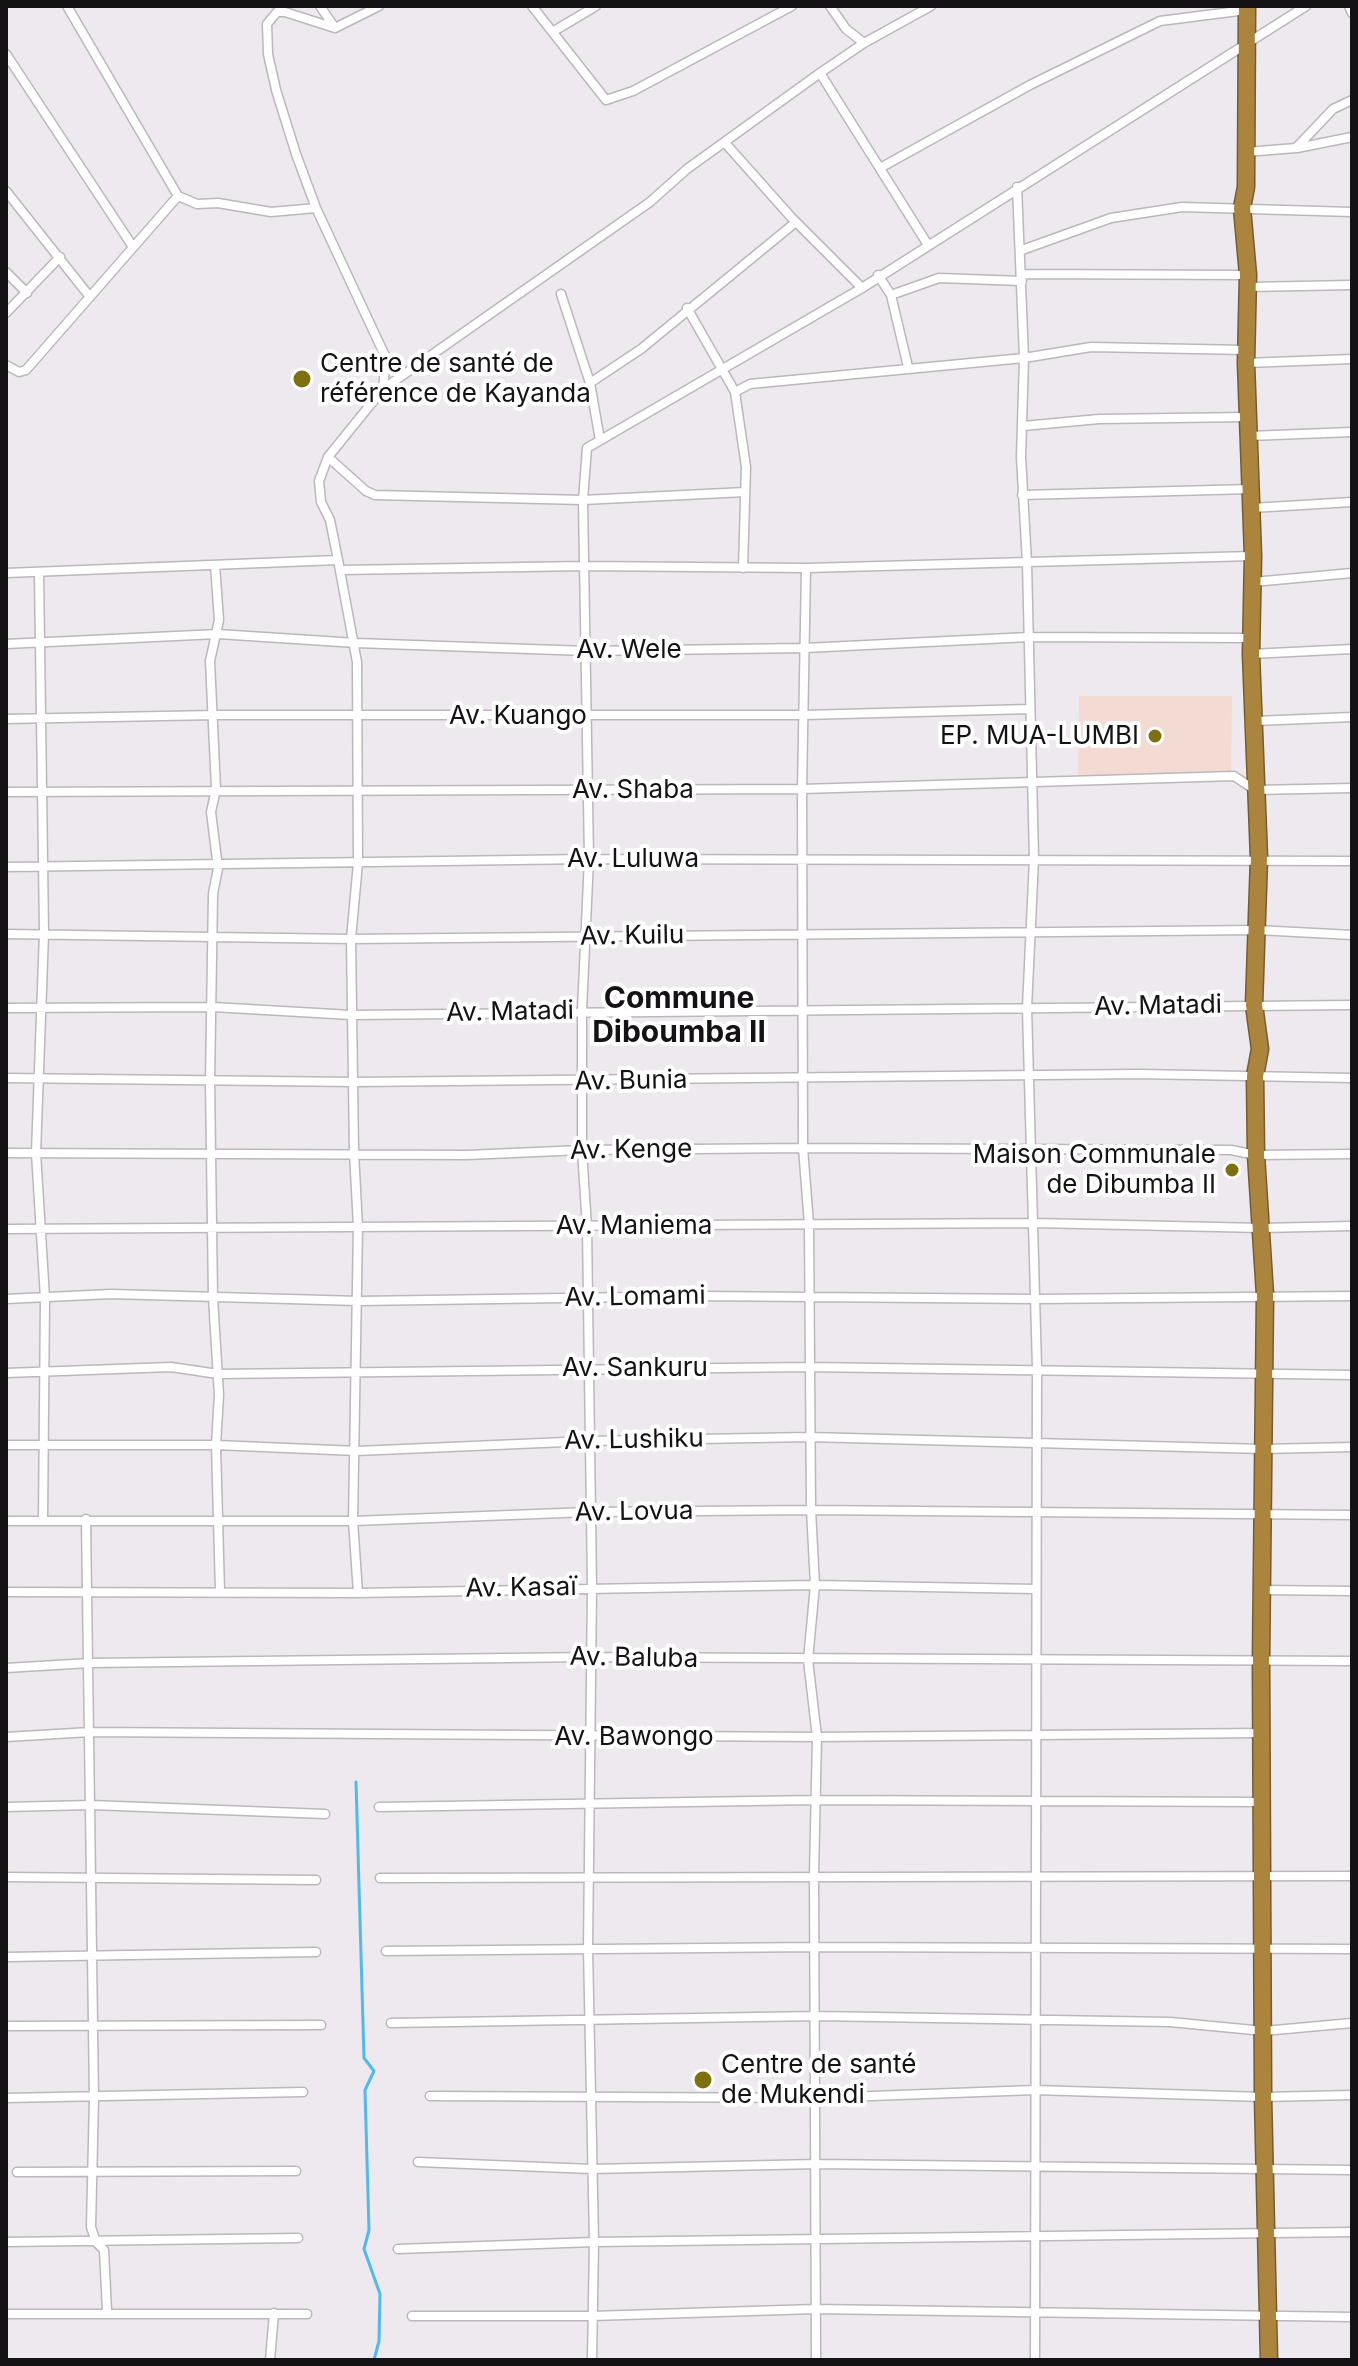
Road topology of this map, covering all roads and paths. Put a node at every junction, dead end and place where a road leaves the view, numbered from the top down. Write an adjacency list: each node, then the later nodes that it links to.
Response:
1 (67, 6): 27 (street)
2 (320, 6): 13 (street)
3 (379, 6): 13 (street)
4 (532, 6): 14 (street)
5 (596, 6): 14 (street)
6 (792, 6): 14 (street)
7 (830, 6): 15 (street)
8 (931, 6): 15 (street)
9 (1306, 6): 16 (street)
10 (1349, 6): 12 (street)
11 (1247, 8): 16 (highway); 24 (street)
12 (1352, 13)
13 (335, 28): 28 (street)
14 (554, 31)
15 (864, 43): 18 (street)
16 (1245, 44): 23 (highway); 25 (street)
17 (6, 54): 33 (street)
18 (820, 73): 21 (street); 24 (street)
19 (1352, 100): 22 (street)
20 (1352, 137): 22 (street)
21 (726, 144): 31 (street); 55 (street)
22 (1296, 148): 23 (street)
23 (1246, 152): 29 (highway)
24 (880, 168): 32 (street)
25 (1017, 187): 32 (street); 34 (street)
26 (6, 191): 35 (street)
27 (178, 196): 28 (street); 33 (street)
28 (316, 208): 55 (street)
29 (1242, 208): 30 (street); 34 (street); 39 (highway)
30 (1352, 212)
31 (796, 222): 41 (street); 46 (street)
32 (928, 245): 37 (street)
33 (133, 247): 45 (street)
34 (1022, 250): 38 (street)
35 (60, 257): 42 (street); 45 (street)
36 (6, 272): 42 (street)
37 (878, 275): 41 (street); 44 (street)
38 (1021, 277): 39 (street); 44 (street); 49 (street)
39 (1248, 281): 40 (street); 48 (highway)
40 (1352, 285)
41 (862, 288): 53 (street)
42 (27, 293): 47 (street)
43 (561, 294): 54 (street)
44 (891, 295): 52 (street)
45 (90, 297): 51 (street)
46 (687, 308): 53 (street); 54 (street)
47 (6, 313)
48 (1246, 357): 49 (street); 50 (street); 57 (highway)
49 (1024, 358): 52 (street); 58 (street)
50 (1352, 359)
51 (6, 365)
52 (908, 367): 56 (street)
53 (721, 370): 56 (street); 61 (street)
54 (590, 383): 61 (street)
55 (383, 389): 62 (street)
56 (735, 392): 64 (street)
57 (1247, 417): 58 (street); 60 (highway)
58 (1023, 426): 65 (street)
59 (1352, 432): 60 (street)
60 (1248, 436): 63 (highway)
61 (600, 440): 66 (street)
62 (328, 457): 66 (street); 70 (street)
63 (1251, 489): 65 (street); 68 (highway)
64 (745, 492): 66 (street); 74 (street)
65 (1022, 495): 71 (street)
66 (583, 500): 73 (street)
67 (1352, 502): 68 (street)
68 (1252, 508): 69 (highway)
69 (1253, 556): 71 (street); 80 (highway)
70 (338, 560): 72 (street); 76 (street)
71 (1027, 563): 75 (street); 82 (street)
72 (215, 565): 77 (street); 81 (street)
73 (584, 566): 74 (street); 76 (street); 89 (street)
74 (743, 568): 75 (street)
75 (806, 568): 87 (street)
76 (341, 570): 83 (street)
77 (39, 572): 78 (street); 85 (street)
78 (6, 573)
79 (1352, 573): 80 (street)
80 (1252, 582): 86 (highway)
81 (218, 634): 83 (street, Av. Wele); 85 (street, Av. Wele); 91 (street)
82 (1029, 637): 86 (street, Av. Wele); 87 (street, Av. Wele); 90 (street)
83 (356, 643): 89 (street, Av. Wele); 93 (street)
84 (6, 644): 85 (street, Av. Wele)
85 (40, 644): 96 (street)
86 (1252, 646): 88 (street, Av. Wele); 98 (highway)
87 (805, 648): 89 (street, Av. Wele); 92 (street)
88 (1352, 649)
89 (587, 651): 94 (street)
90 (1030, 709): 92 (street, Av. Kuango); 99 (street)
91 (215, 715): 93 (street, Av. Kuango); 96 (street, Av. Kuango); 101 (street)
92 (804, 715): 94 (street, Av. Kuango); 102 (street)
93 (356, 716): 94 (street, Av. Kuango); 106 (street)
94 (587, 716): 103 (street)
95 (1352, 717): 98 (street)
96 (41, 718): 97 (street, Av. Kuango); 105 (street)
97 (6, 719)
98 (1255, 721): 104 (highway)
99 (1032, 784): 102 (street, Av. Shaba); 104 (street, Av. Shaba); 111 (street)
100 (1352, 788): 104 (street)
101 (216, 789): 105 (street, Av. Shaba); 106 (street, Av. Shaba); 113 (street)
102 (802, 789): 103 (street, Av. Shaba); 110 (street)
103 (587, 790): 106 (street, Av. Shaba); 109 (street)
104 (1255, 790): 108 (highway)
105 (43, 791): 107 (street, Av. Shaba); 116 (street)
106 (357, 791): 114 (street)
107 (6, 792)
108 (1259, 858): 111 (street, Av. Luluwa); 112 (street, Av. Luluwa); 117 (highway)
109 (589, 859): 110 (street, Av. Luluwa); 114 (street, Av. Luluwa); 124 (street)
110 (804, 859): 111 (street, Av. Luluwa); 122 (street)
111 (1034, 859): 118 (street)
112 (1352, 861)
113 (217, 863): 114 (street, Av. Luluwa); 116 (street, Av. Luluwa); 121 (street)
114 (358, 863): 125 (street)
115 (6, 867): 116 (street, Av. Luluwa)
116 (43, 867): 119 (street)
117 (1257, 930): 118 (street, Av. Kuilu); 123 (street, Av. Kuilu); 126 (highway)
118 (1031, 932): 122 (street, Av. Kuilu); 131 (street)
119 (44, 933): 120 (street, Av. Kuilu); 121 (street, Av. Kuilu); 128 (street)
120 (6, 934)
121 (214, 934): 125 (street, Av. Kuilu); 129 (street)
122 (805, 934): 124 (street, Av. Kuilu); 133 (street)
123 (1352, 935)
124 (588, 936): 125 (street, Av. Kuilu); 132 (street)
125 (351, 939): 134 (street)
126 (1254, 1005): 127 (street, Av. Matadi); 131 (street, Av. Matadi); 135 (highway)
127 (1352, 1005)
128 (41, 1007): 129 (street, Av. Matadi); 130 (street, Av. Matadi); 136 (street)
129 (213, 1007): 134 (street, Av. Matadi); 141 (street)
130 (6, 1008)
131 (1027, 1008): 133 (street, Av. Matadi); 137 (street)
132 (582, 1010): 133 (street, Av. Matadi); 134 (street, Av. Matadi); 143 (street)
133 (802, 1010): 139 (street)
134 (351, 1015): 142 (street)
135 (1255, 1076): 137 (street, Av. Bunia); 140 (street, Av. Bunia); 152 (highway)
136 (38, 1077): 138 (street, Av. Bunia); 141 (street, Av. Bunia); 149 (street)
137 (1029, 1077): 139 (street, Av. Bunia); 145 (street)
138 (6, 1078)
139 (805, 1078): 143 (street, Av. Bunia); 144 (street)
140 (1352, 1078)
141 (210, 1081): 142 (street, Av. Bunia); 150 (street)
142 (355, 1082): 143 (street, Av. Bunia); 147 (street)
143 (584, 1082): 146 (street)
144 (803, 1148): 145 (street, Av. Kenge); 146 (street, Av. Kenge); 154 (street)
145 (1028, 1148): 152 (street, Av. Kenge); 153 (street)
146 (582, 1150): 147 (street, Av. Kenge); 158 (street)
147 (354, 1152): 150 (street, Av. Kenge); 157 (street)
148 (6, 1153): 149 (street, Av. Kenge)
149 (36, 1153): 150 (street, Av. Kenge); 159 (street)
150 (212, 1153): 156 (street)
151 (1352, 1154): 152 (street, Av. Kenge)
152 (1256, 1155): 160 (highway)
153 (1035, 1223): 154 (street, Av. Maniema); 160 (street, Av. Maniema); 169 (street)
154 (809, 1224): 158 (street, Av. Maniema); 163 (street)
155 (1352, 1226): 160 (street, Av. Maniema)
156 (214, 1227): 157 (street, Av. Maniema); 159 (street, Av. Maniema); 167 (street)
157 (358, 1227): 158 (street, Av. Maniema); 170 (street)
158 (587, 1227): 165 (street)
159 (42, 1228): 161 (street, Av. Maniema); 166 (street)
160 (1262, 1228): 162 (highway)
161 (6, 1229)
162 (1265, 1295): 164 (street, Av. Lomami); 169 (street, Av. Lomami); 178 (highway)
163 (810, 1296): 165 (street, Av. Lomami); 169 (street, Av. Lomami); 171 (street)
164 (1352, 1296)
165 (587, 1297): 170 (street, Av. Lomami); 172 (street)
166 (45, 1298): 167 (street, Av. Lomami); 168 (street, Av. Lomami); 176 (street)
167 (213, 1298): 170 (street, Av. Lomami); 177 (street)
168 (6, 1299)
169 (1036, 1299): 173 (street)
170 (359, 1301): 174 (street)
171 (809, 1367): 172 (street, Av. Sankuru); 173 (street, Av. Sankuru); 180 (street)
172 (587, 1368): 174 (street, Av. Sankuru); 181 (street)
173 (1037, 1368): 178 (street, Av. Sankuru); 182 (street)
174 (355, 1371): 177 (street, Av. Sankuru); 188 (street)
175 (6, 1373): 176 (street, Av. Sankuru)
176 (42, 1373): 177 (street, Av. Sankuru); 184 (street)
177 (218, 1374): 185 (street)
178 (1264, 1375): 179 (street, Av. Sankuru); 187 (highway)
179 (1352, 1375)
180 (809, 1437): 181 (street, Av. Lushiku); 182 (street, Av. Lushiku); 189 (street)
181 (588, 1441): 188 (street, Av. Lushiku); 190 (street)
182 (1036, 1442): 187 (street, Av. Lushiku); 191 (street)
183 (6, 1445): 184 (street, Av. Lushiku)
184 (44, 1445): 185 (street, Av. Lushiku); 196 (street)
185 (216, 1445): 188 (street, Av. Lushiku); 195 (street)
186 (1352, 1447): 187 (street, Av. Lushiku)
187 (1263, 1449): 193 (highway)
188 (357, 1451): 198 (street)
189 (811, 1510): 190 (street, Av. Lovua); 191 (street, Av. Lovua); 199 (street)
190 (589, 1512): 198 (street, Av. Lovua); 200 (street)
191 (1036, 1513): 193 (street, Av. Lovua); 201 (street)
192 (1352, 1515): 193 (street, Av. Lovua)
193 (1262, 1517): 202 (highway)
194 (86, 1519): 195 (street, Av. Lovua); 196 (street, Av. Lovua); 206 (street)
195 (218, 1519): 198 (street, Av. Lovua); 205 (street)
196 (43, 1520): 197 (street, Av. Lovua)
197 (6, 1521)
198 (353, 1521): 207 (street)
199 (815, 1585): 200 (street, Av. Kasaï); 201 (street, Av. Kasaï); 210 (street)
200 (592, 1587): 207 (street, Av. Kasaï); 208 (street)
201 (1035, 1589): 209 (street)
202 (1263, 1590): 203 (street); 211 (highway)
203 (1352, 1591)
204 (6, 1592): 206 (street, Av. Kasaï)
205 (220, 1592): 206 (street, Av. Kasaï); 207 (street, Av. Kasaï)
206 (88, 1593): 213 (street)
207 (358, 1593)
208 (591, 1657): 210 (street, Av. Baluba); 213 (street, Av. Baluba); 219 (street)
209 (1035, 1658): 210 (street, Av. Baluba); 211 (street, Av. Baluba); 217 (street)
210 (808, 1660): 220 (street)
211 (1261, 1661): 212 (street, Av. Baluba); 216 (highway)
212 (1352, 1661)
213 (90, 1663): 214 (street, Av. Baluba); 215 (street)
214 (6, 1668)
215 (90, 1732): 218 (street, Av. Bawongo); 219 (street, Av. Bawongo); 224 (street)
216 (1262, 1733): 217 (street, Av. Bawongo); 223 (highway)
217 (1035, 1735): 220 (street, Av. Bawongo); 222 (street)
218 (6, 1737)
219 (590, 1737): 220 (street, Av. Bawongo); 225 (street)
220 (817, 1737): 221 (street)
221 (815, 1800): 222 (street); 225 (street); 229 (street)
222 (1033, 1801): 223 (street); 234 (street)
223 (1263, 1802): 236 (highway)
224 (91, 1805): 226 (street); 228 (street); 232 (street)
225 (589, 1806): 227 (street); 233 (street)
226 (6, 1807)
227 (379, 1807)
228 (325, 1814)
229 (814, 1875): 233 (street); 234 (street); 238 (street)
230 (1352, 1876): 236 (street)
231 (6, 1877): 232 (street)
232 (91, 1877): 237 (street); 246 (street)
233 (591, 1877): 235 (street); 239 (street)
234 (1036, 1877): 236 (street); 240 (street)
235 (380, 1878)
236 (1262, 1879): 242 (highway)
237 (316, 1880)
238 (815, 1947): 239 (street); 240 (street); 247 (street)
239 (588, 1949): 243 (street); 248 (street)
240 (1035, 1949): 242 (street); 249 (street)
241 (1352, 1949): 242 (street)
242 (1263, 1950): 255 (highway)
243 (386, 1951)
244 (316, 1952): 246 (street)
245 (6, 1957): 246 (street)
246 (91, 1958): 252 (street)
247 (817, 2016): 248 (street); 249 (street); 263 (street)
248 (589, 2020): 250 (street); 264 (street)
249 (1035, 2020): 255 (street); 256 (street)
250 (391, 2023)
251 (1352, 2023): 255 (street)
252 (91, 2024): 253 (street); 254 (street); 262 (street)
253 (321, 2025)
254 (6, 2026)
255 (1264, 2031): 260 (highway)
256 (1035, 2090): 260 (street); 263 (street); 267 (street)
257 (303, 2092): 262 (street)
258 (1352, 2095): 260 (street)
259 (430, 2096): 264 (street)
260 (1263, 2097): 269 (highway)
261 (6, 2098): 262 (street)
262 (94, 2098): 273 (street)
263 (817, 2098): 264 (street); 266 (street)
264 (591, 2099): 268 (street)
265 (418, 2162): 268 (street)
266 (817, 2164): 267 (street); 268 (street); 278 (street)
267 (1037, 2166): 269 (street); 276 (street)
268 (592, 2169): 281 (street)
269 (1265, 2170): 270 (street); 275 (highway)
270 (1352, 2170)
271 (296, 2171): 273 (street)
272 (17, 2172): 273 (street)
273 (91, 2173): 280 (street)
274 (1352, 2232): 275 (street)
275 (1267, 2235): 276 (street); 291 (highway)
276 (1035, 2237): 278 (street); 286 (street)
277 (298, 2238): 280 (street)
278 (816, 2238): 281 (street); 283 (street)
279 (6, 2242): 280 (street)
280 (96, 2242): 284 (street)
281 (594, 2242): 282 (street); 290 (street)
282 (398, 2249)
283 (815, 2309): 286 (street); 290 (street); 295 (street)
284 (107, 2311): 285 (street); 287 (street)
285 (274, 2313): 288 (street); 293 (street)
286 (1034, 2313): 291 (street); 296 (street)
287 (6, 2314)
288 (307, 2314)
289 (412, 2316): 290 (street)
290 (592, 2316): 294 (street)
291 (1266, 2317): 292 (street); 297 (highway)
292 (1352, 2317)
293 (270, 2360)
294 (592, 2360)
295 (816, 2360)
296 (1035, 2360)
297 (1269, 2360)

